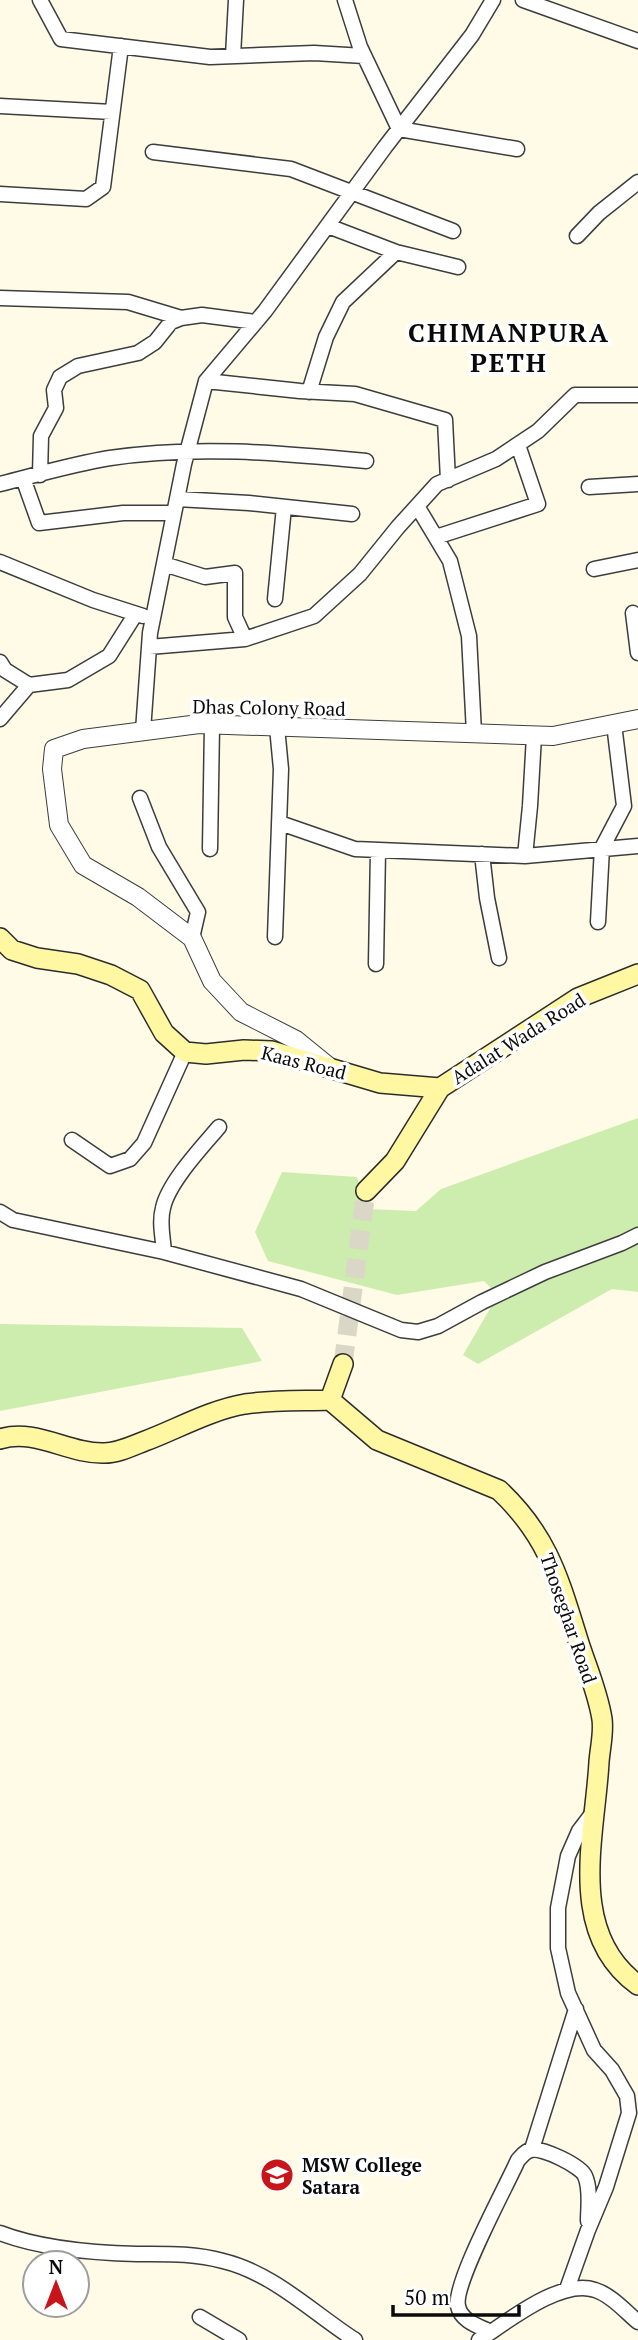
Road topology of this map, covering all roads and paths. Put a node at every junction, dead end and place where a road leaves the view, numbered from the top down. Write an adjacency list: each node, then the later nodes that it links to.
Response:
1 (40, 0): 7 (street)
2 (236, 0): 8 (street)
3 (345, 0): 9 (street)
4 (493, 0): 12 (street)
5 (523, 0): 6 (street)
6 (638, 41)
7 (121, 46): 8 (street); 11 (street)
8 (233, 56): 9 (street)
9 (364, 56): 12 (street)
10 (0, 106): 11 (street)
11 (112, 112): 17 (street)
12 (399, 129): 13 (street); 16 (street)
13 (517, 149)
14 (153, 152): 16 (street)
15 (638, 182): 20 (street)
16 (354, 191): 18 (street); 19 (street)
17 (0, 194)
18 (328, 226): 21 (street); 25 (street)
19 (453, 231)
20 (577, 236)
21 (396, 252): 22 (street); 27 (street)
22 (458, 267)
23 (0, 298): 24 (street)
24 (181, 318): 25 (street); 32 (street)
25 (256, 322): 26 (street)
26 (206, 381): 27 (street); 30 (street)
27 (309, 392): 34 (street)
28 (638, 395): 29 (street)
29 (518, 444): 34 (street); 42 (street)
30 (187, 450): 31 (street); 32 (street); 38 (street)
31 (366, 461)
32 (40, 474): 33 (street)
33 (23, 478): 35 (street); 38 (street)
34 (448, 480): 39 (street)
35 (0, 484)
36 (638, 484): 37 (street)
37 (589, 487)
38 (175, 506): 40 (street); 45 (street)
39 (417, 506): 42 (street); 51 (street)
40 (284, 507): 41 (street); 47 (street)
41 (352, 514)
42 (436, 537): 62 (street)
43 (638, 560): 46 (street)
44 (0, 562): 49 (street)
45 (164, 564): 50 (street); 51 (street)
46 (594, 569)
47 (275, 599)
48 (633, 613): 53 (street)
49 (135, 615): 50 (street); 55 (street)
50 (153, 619): 52 (street)
51 (245, 639): 52 (street)
52 (149, 647): 61 (street)
53 (638, 653)
54 (0, 662): 55 (street)
55 (29, 685): 56 (street)
56 (0, 719)
57 (638, 719): 58 (street, Dhas Colony Road)
58 (614, 724): 63 (street, Dhas Colony Road); 67 (street)
59 (212, 725): 60 (street, Dhas Colony Road); 61 (street, Dhas Colony Road); 68 (street)
60 (277, 727): 62 (street, Dhas Colony Road); 65 (street)
61 (143, 731): 75 (street, Dhas Colony Road)
62 (474, 733): 63 (street, Dhas Colony Road)
63 (534, 736): 71 (street)
64 (140, 798): 75 (street)
65 (280, 823): 69 (street); 73 (street)
66 (638, 846): 67 (street)
67 (602, 848): 71 (street); 72 (street)
68 (210, 849)
69 (378, 850): 70 (street); 77 (street)
70 (482, 855): 71 (street); 76 (street)
71 (525, 856)
72 (598, 922)
73 (275, 937)
74 (0, 938): 79 (main road)
75 (192, 938): 80 (street, Dhas Colony Road)
76 (499, 958)
77 (376, 964)
78 (638, 974): 81 (main road, Adalat Wada Road)
79 (186, 1052): 80 (main road, Kaas Road); 83 (street)
80 (328, 1066): 81 (main road, Kaas Road)
81 (440, 1088): 84 (main road, Adalat Wada Road)
82 (219, 1127): 87 (street)
83 (72, 1140)
84 (366, 1191)
85 (0, 1212): 87 (street)
86 (638, 1235): 87 (street)
87 (164, 1252)
88 (343, 1364): 89 (main road)
89 (330, 1400): 90 (main road); 91 (main road, Thoseghar Road)
90 (0, 1439)
91 (595, 1810): 92 (main road, Thoseghar Road); 93 (street)
92 (638, 1985)
93 (576, 2009): 94 (street); 95 (street)
94 (532, 2149): 95 (street); 100 (street)
95 (587, 2230): 97 (street)
96 (0, 2233): 102 (street)
97 (567, 2290): 99 (street); 100 (street)
98 (200, 2317): 101 (street)
99 (638, 2322)
100 (485, 2336)
101 (239, 2340)
102 (355, 2340)

